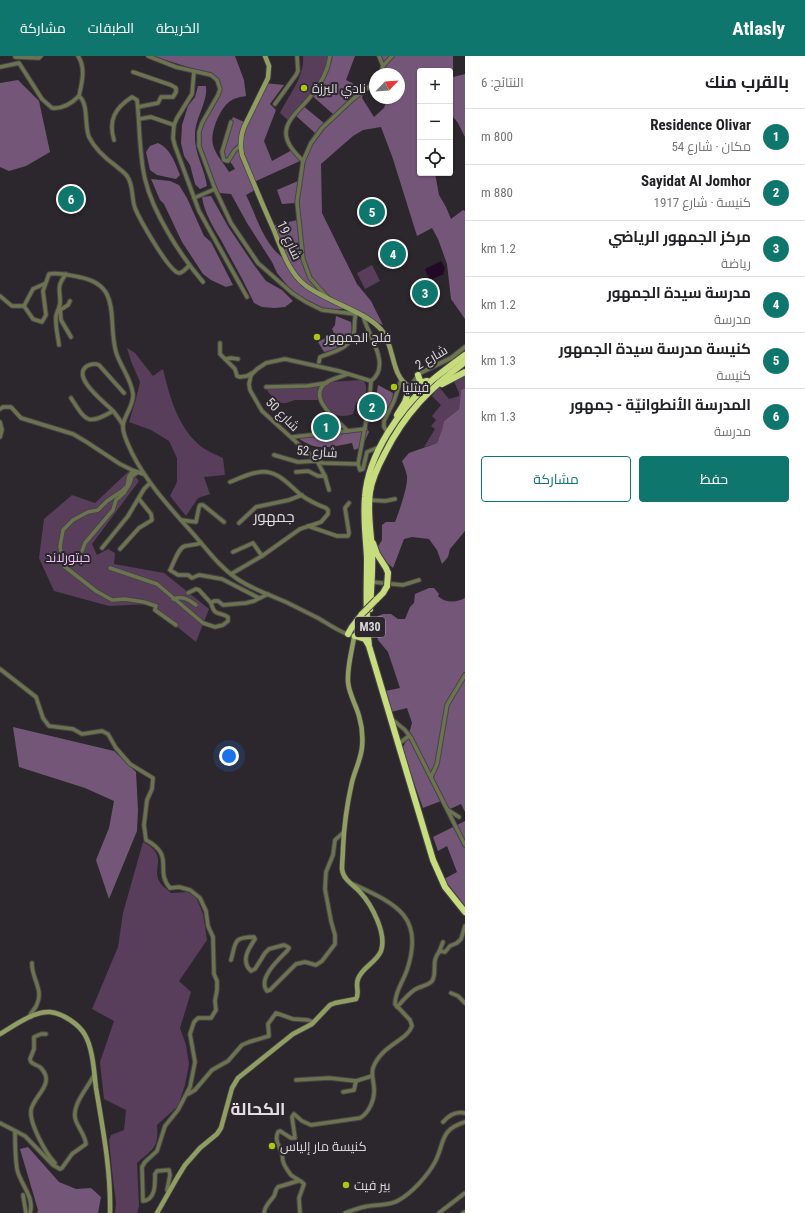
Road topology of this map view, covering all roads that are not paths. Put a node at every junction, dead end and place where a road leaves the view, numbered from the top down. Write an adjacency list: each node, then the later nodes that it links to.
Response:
1 (41, 56): 9 (street)
2 (78, 56): 16 (street)
3 (148, 56): 14 (street)
4 (265, 56): 23 (main road)
5 (297, 56): 17 (street)
6 (330, 56): 24 (street)
7 (379, 56): 11 (street)
8 (392, 56): 11 (street)
9 (14, 57): 10 (street)
10 (19, 63): 12 (street); 16 (street)
11 (382, 66)
12 (0, 67)
13 (133, 72): 18 (street)
14 (194, 72): 21 (street); 25 (street)
15 (369, 87): 24 (street)
16 (79, 96): 27 (street)
17 (275, 104)
18 (138, 107): 19 (street); 22 (street)
19 (139, 119): 21 (street); 27 (street)
20 (231, 122): 23 (street)
21 (174, 125): 26 (street)
22 (114, 140)
23 (240, 146): 33 (main road, شارع 19)
24 (303, 162): 33 (street)
25 (216, 189): 26 (street); 38 (street)
26 (194, 198): 32 (street)
27 (189, 266): 29 (street)
28 (66, 274): 30 (street); 35 (street); 66 (street)
29 (202, 282)
30 (44, 284): 36 (street); 36 (street)
31 (0, 296): 36 (street)
32 (247, 297)
33 (330, 300): 38 (main road, شارع 19)
34 (70, 301): 37 (street)
35 (60, 305): 37 (street); 42 (street)
36 (24, 306)
37 (60, 310): 40 (street)
38 (356, 313): 39 (main road, شارع 19); 47 (street)
39 (363, 315): 54 (main road, شارع 19); 55 (street)
40 (72, 337)
41 (220, 343): 45 (street)
42 (59, 345)
43 (465, 347): 53 (street, شارع 2)
44 (465, 355): 49 (highway, M30)
45 (225, 359): 46 (street); 50 (street)
46 (238, 359)
47 (319, 362)
48 (465, 362): 62 (highway, M30)
49 (445, 370): 56 (highway); 69 (highway, M30)
50 (253, 372): 52 (street); 71 (street, شارع 50)
51 (465, 372): 62 (highway)
52 (349, 374): 55 (street); 57 (street)
53 (418, 375): 56 (highway); 59 (street, شارع 2)
54 (401, 380): 59 (main road); 69 (street)
55 (371, 381): 67 (street)
56 (428, 381): 59 (highway)
57 (327, 383): 58 (street); 68 (street)
58 (266, 387)
59 (410, 387): 69 (highway)
60 (124, 393): 64 (street)
61 (71, 398): 64 (street)
62 (419, 402): 89 (highway, M30)
63 (0, 409): 78 (street)
64 (113, 411): 66 (street)
65 (0, 422): 70 (street)
66 (123, 424): 81 (street)
67 (365, 429): 68 (street); 77 (street)
68 (348, 431): 71 (street)
69 (389, 431): 72 (highway, M30)
70 (0, 437)
71 (292, 437): 76 (street, شارع 50)
72 (381, 446): 73 (street); 75 (highway, M30)
73 (373, 450): 75 (street); 77 (street)
74 (274, 455): 76 (street, شارع 52)
75 (376, 458): 115 (highway, M30)
76 (317, 461): 77 (street, شارع 52); 82 (street, شارع 50)
77 (358, 464)
78 (133, 471): 79 (street); 114 (street)
79 (138, 472): 81 (street); 99 (street)
80 (296, 472): 82 (street)
81 (143, 474): 83 (street)
82 (325, 476): 85 (street, شارع 50)
83 (150, 482): 87 (street); 91 (street)
84 (230, 482): 86 (street)
85 (329, 490)
86 (302, 495): 93 (street); 94 (street)
87 (139, 499): 97 (street); 98 (street)
88 (395, 499): 89 (street)
89 (369, 500): 95 (highway, M30)
90 (349, 503): 94 (street)
91 (181, 520): 92 (street); 96 (street)
92 (224, 522)
93 (240, 523)
94 (307, 526): 101 (street)
95 (370, 538): 103 (highway); 104 (highway, M30)
96 (201, 543): 105 (street); 110 (street)
97 (102, 548)
98 (120, 549)
99 (82, 551)
100 (233, 552): 101 (street)
101 (262, 556): 105 (street)
102 (110, 568): 111 (street)
103 (387, 571): 104 (highway); 116 (highway, bridge)
104 (372, 573): 107 (highway, M30)
105 (231, 574): 109 (street)
106 (420, 580): 107 (street)
107 (371, 582): 120 (highway, M30)
108 (188, 593): 112 (street)
109 (268, 594): 110 (street); 116 (street)
110 (258, 598): 112 (street)
111 (173, 599): 112 (street); 113 (street)
112 (212, 604)
113 (196, 605)
114 (176, 625)
115 (366, 625): 116 (highway); 117 (highway, M30)
116 (352, 636): 117 (highway); 126 (main road)
117 (369, 646): 130 (highway, M30)
118 (0, 669): 148 (street)
119 (465, 675): 123 (street)
120 (393, 720): 121 (street); 122 (highway, M30)
121 (409, 736): 122 (street); 123 (street)
122 (401, 742): 129 (highway, M30)
123 (431, 777): 124 (street)
124 (447, 810): 125 (street); 127 (street)
125 (458, 817)
126 (344, 832): 128 (main road); 134 (street)
127 (465, 845)
128 (350, 883): 138 (street); 140 (main road)
129 (465, 908)
130 (465, 912)
131 (465, 926): 133 (street)
132 (443, 942): 133 (street)
133 (439, 952): 138 (street)
134 (231, 960)
135 (32, 963): 139 (street)
136 (451, 993): 137 (street)
137 (465, 1003)
138 (397, 1007): 144 (street)
139 (31, 1017): 141 (main road); 143 (main road)
140 (313, 1022): 148 (street); 157 (main road)
141 (0, 1034)
142 (46, 1034): 155 (street)
143 (94, 1075): 155 (street); 162 (main road)
144 (372, 1076): 146 (street); 156 (street)
145 (296, 1080): 146 (street)
146 (356, 1081): 147 (street)
147 (343, 1092)
148 (187, 1094): 157 (street)
149 (465, 1113): 150 (street)
150 (443, 1122)
151 (465, 1122): 166 (street)
152 (1, 1124): 153 (street); 154 (street)
153 (0, 1130)
154 (15, 1131): 155 (street); 161 (street)
155 (62, 1168)
156 (298, 1181): 164 (street); 165 (street)
157 (172, 1187): 163 (main road)
158 (465, 1192): 167 (street)
159 (23, 1195): 160 (street)
160 (26, 1213)
161 (30, 1213)
162 (110, 1213)
163 (157, 1213)
164 (264, 1213)
165 (300, 1213)
166 (345, 1213)
167 (439, 1213)

